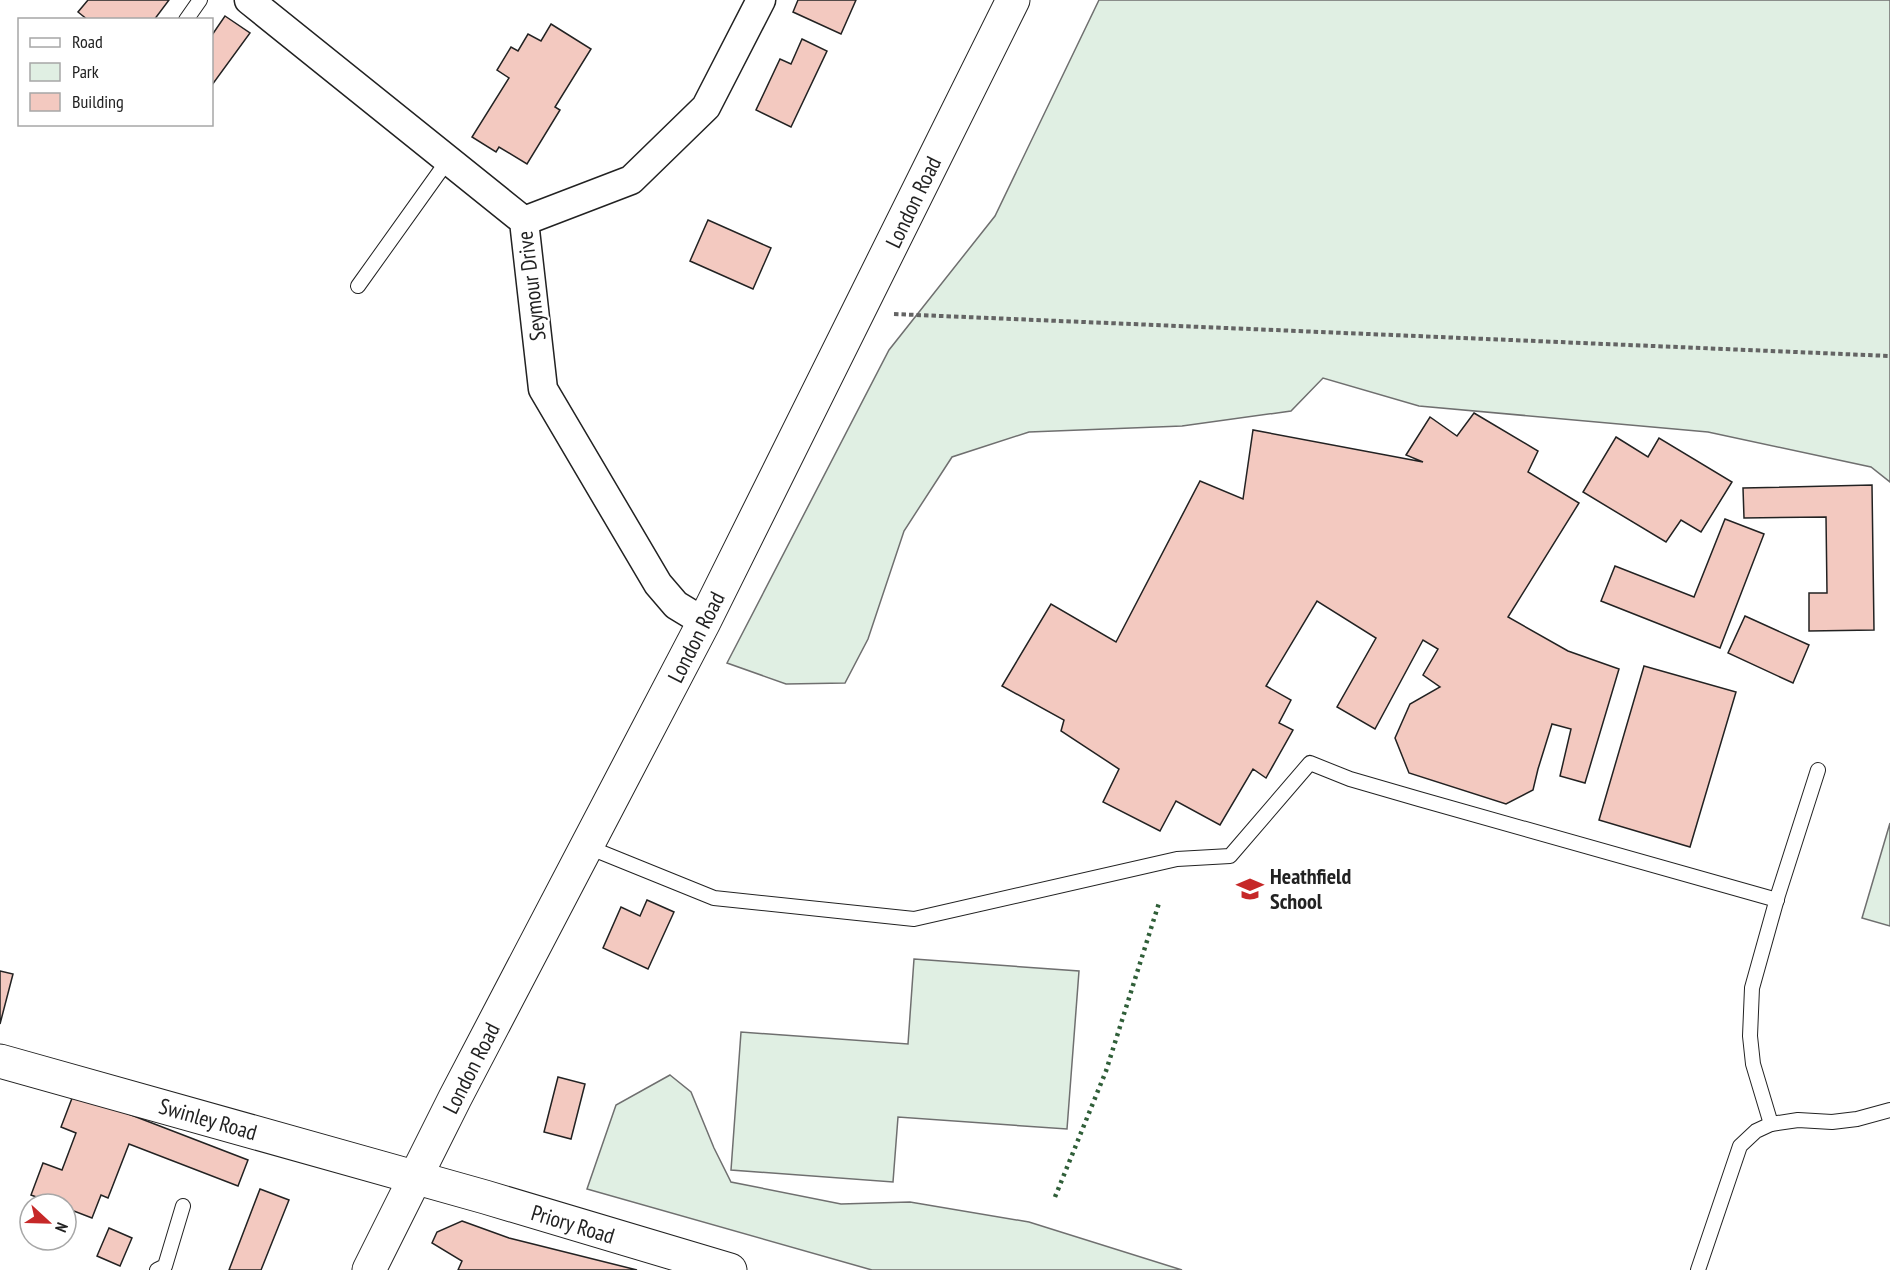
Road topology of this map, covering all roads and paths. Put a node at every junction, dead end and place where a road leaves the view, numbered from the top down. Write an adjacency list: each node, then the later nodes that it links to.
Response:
1 (200, 0): 5 (lane)
2 (249, 0): 6 (street, Seymour Drive)
3 (760, 0): 7 (street)
4 (1013, 0): 11 (main road, London Road)
5 (187, 18)
6 (448, 160): 7 (street, Seymour Drive); 8 (lane)
7 (524, 221): 11 (street, Seymour Drive)
8 (357, 286)
9 (894, 314): 10 (path)
10 (1890, 356)
11 (704, 622): 13 (main road, London Road)
12 (1818, 770): 14 (lane)
13 (588, 847): 14 (lane); 18 (main road, London Road)
14 (1777, 900): 17 (lane)
15 (0, 1061): 18 (main road, Swinley Road)
16 (1890, 1110): 17 (lane)
17 (1771, 1124): 23 (lane)
18 (416, 1178): 20 (main road, Priory Road); 22 (main road, London Road)
19 (183, 1206): 21 (lane)
20 (724, 1269)
21 (157, 1270)
22 (369, 1270)
23 (1698, 1270)

